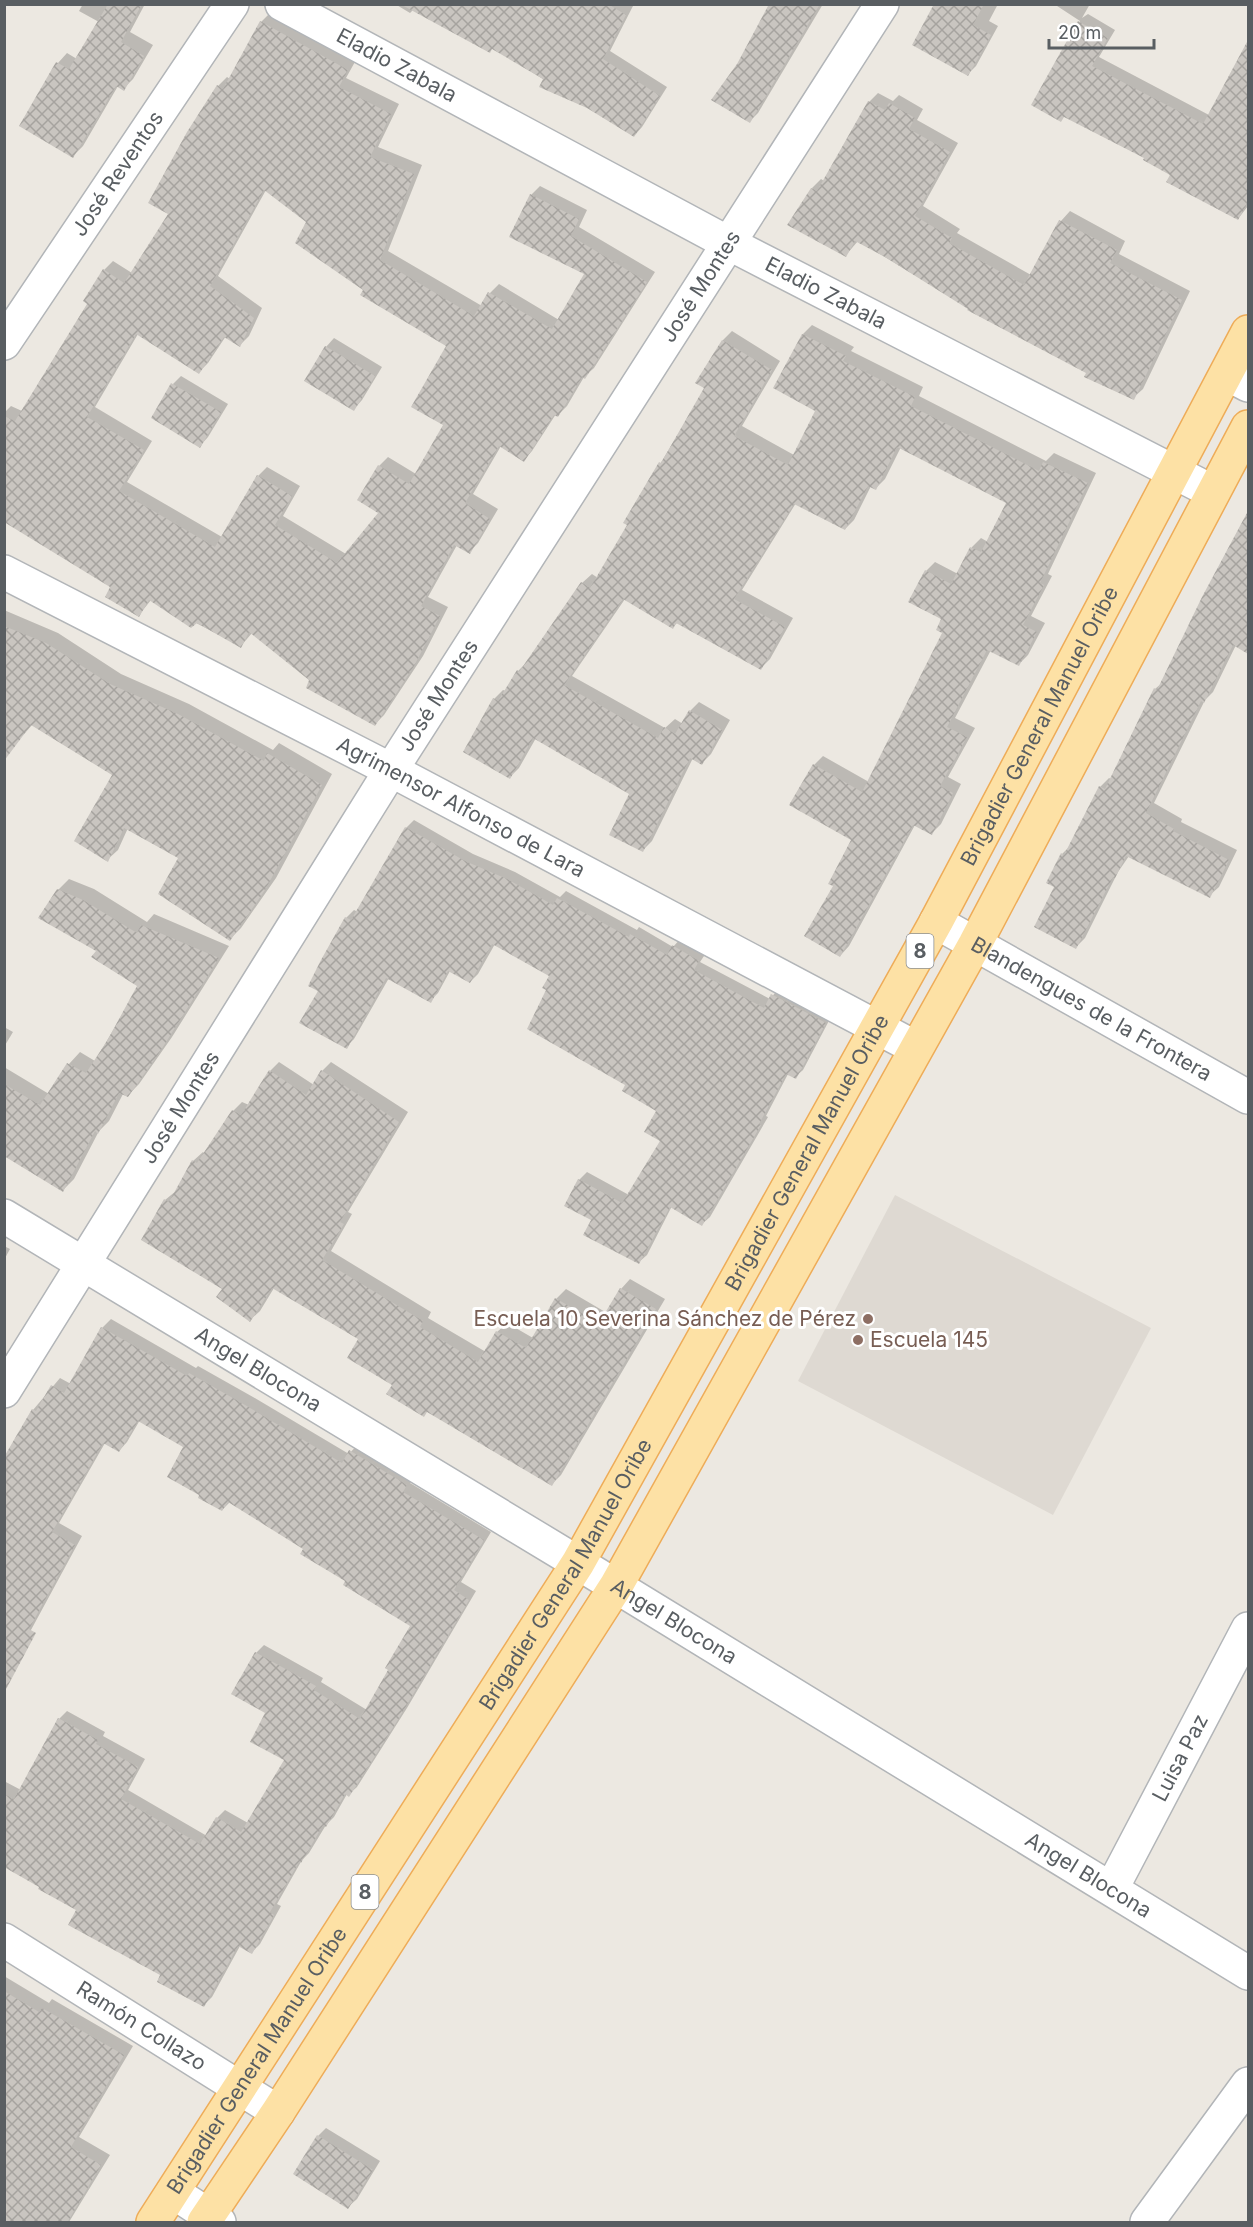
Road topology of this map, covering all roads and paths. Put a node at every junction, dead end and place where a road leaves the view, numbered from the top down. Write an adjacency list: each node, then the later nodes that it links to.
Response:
1 (232, 4): 6 (street, José Reventos)
2 (282, 4): 4 (street, Eladio Zabala)
3 (882, 4): 4 (street, José Montes)
4 (730, 244): 9 (street, Eladio Zabala); 12 (street, José Montes)
5 (1248, 332): 7 (main road, Brigadier General Manuel Oribe / 8)
6 (4, 343)
7 (1238, 379): 9 (main road, Brigadier General Manuel Oribe / 8)
8 (1248, 427): 10 (main road, Brigadier General Manuel Oribe / 8)
9 (1175, 471): 10 (street, Eladio Zabala); 13 (main road, Brigadier General Manuel Oribe / 8)
10 (1213, 492): 14 (main road, Brigadier General Manuel Oribe / 8)
11 (4, 572): 12 (street, Agrimensor Alfonso de Lara)
12 (391, 770): 15 (street, Agrimensor Alfonso de Lara); 19 (street, José Montes)
13 (936, 922): 14 (street, Blandengues de la Frontera); 15 (main road, Brigadier General Manuel Oribe / 8)
14 (975, 944): 16 (main road, Brigadier General Manuel Oribe / 8); 17 (street, Blandengues de la Frontera)
15 (878, 1026): 16 (street, Agrimensor Alfonso de Lara); 21 (main road, Brigadier General Manuel Oribe / 8)
16 (916, 1047): 22 (main road, Brigadier General Manuel Oribe / 8)
17 (1248, 1097)
18 (4, 1216): 19 (street, Angel Blocona)
19 (84, 1265): 20 (street, José Montes); 21 (street, Angel Blocona)
20 (4, 1391)
21 (578, 1563): 22 (street, Angel Blocona); 28 (main road, Brigadier General Manuel Oribe / 8)
22 (616, 1586): 24 (street, Angel Blocona); 29 (main road, Brigadier General Manuel Oribe / 8)
23 (1248, 1629): 24 (street, Luisa Paz)
24 (1112, 1888): 26 (street, Angel Blocona)
25 (4, 1940): 28 (street, Ramón Collazo)
26 (1248, 1972)
27 (1248, 2084): 33 (street)
28 (240, 2086): 29 (street, Ramón Collazo); 30 (main road, Brigadier General Manuel Oribe / 8)
29 (278, 2112): 31 (main road, Brigadier General Manuel Oribe / 8)
30 (173, 2192): 31 (street); 32 (main road, Brigadier General Manuel Oribe / 8)
31 (211, 2220)
32 (153, 2223)
33 (1147, 2223)

